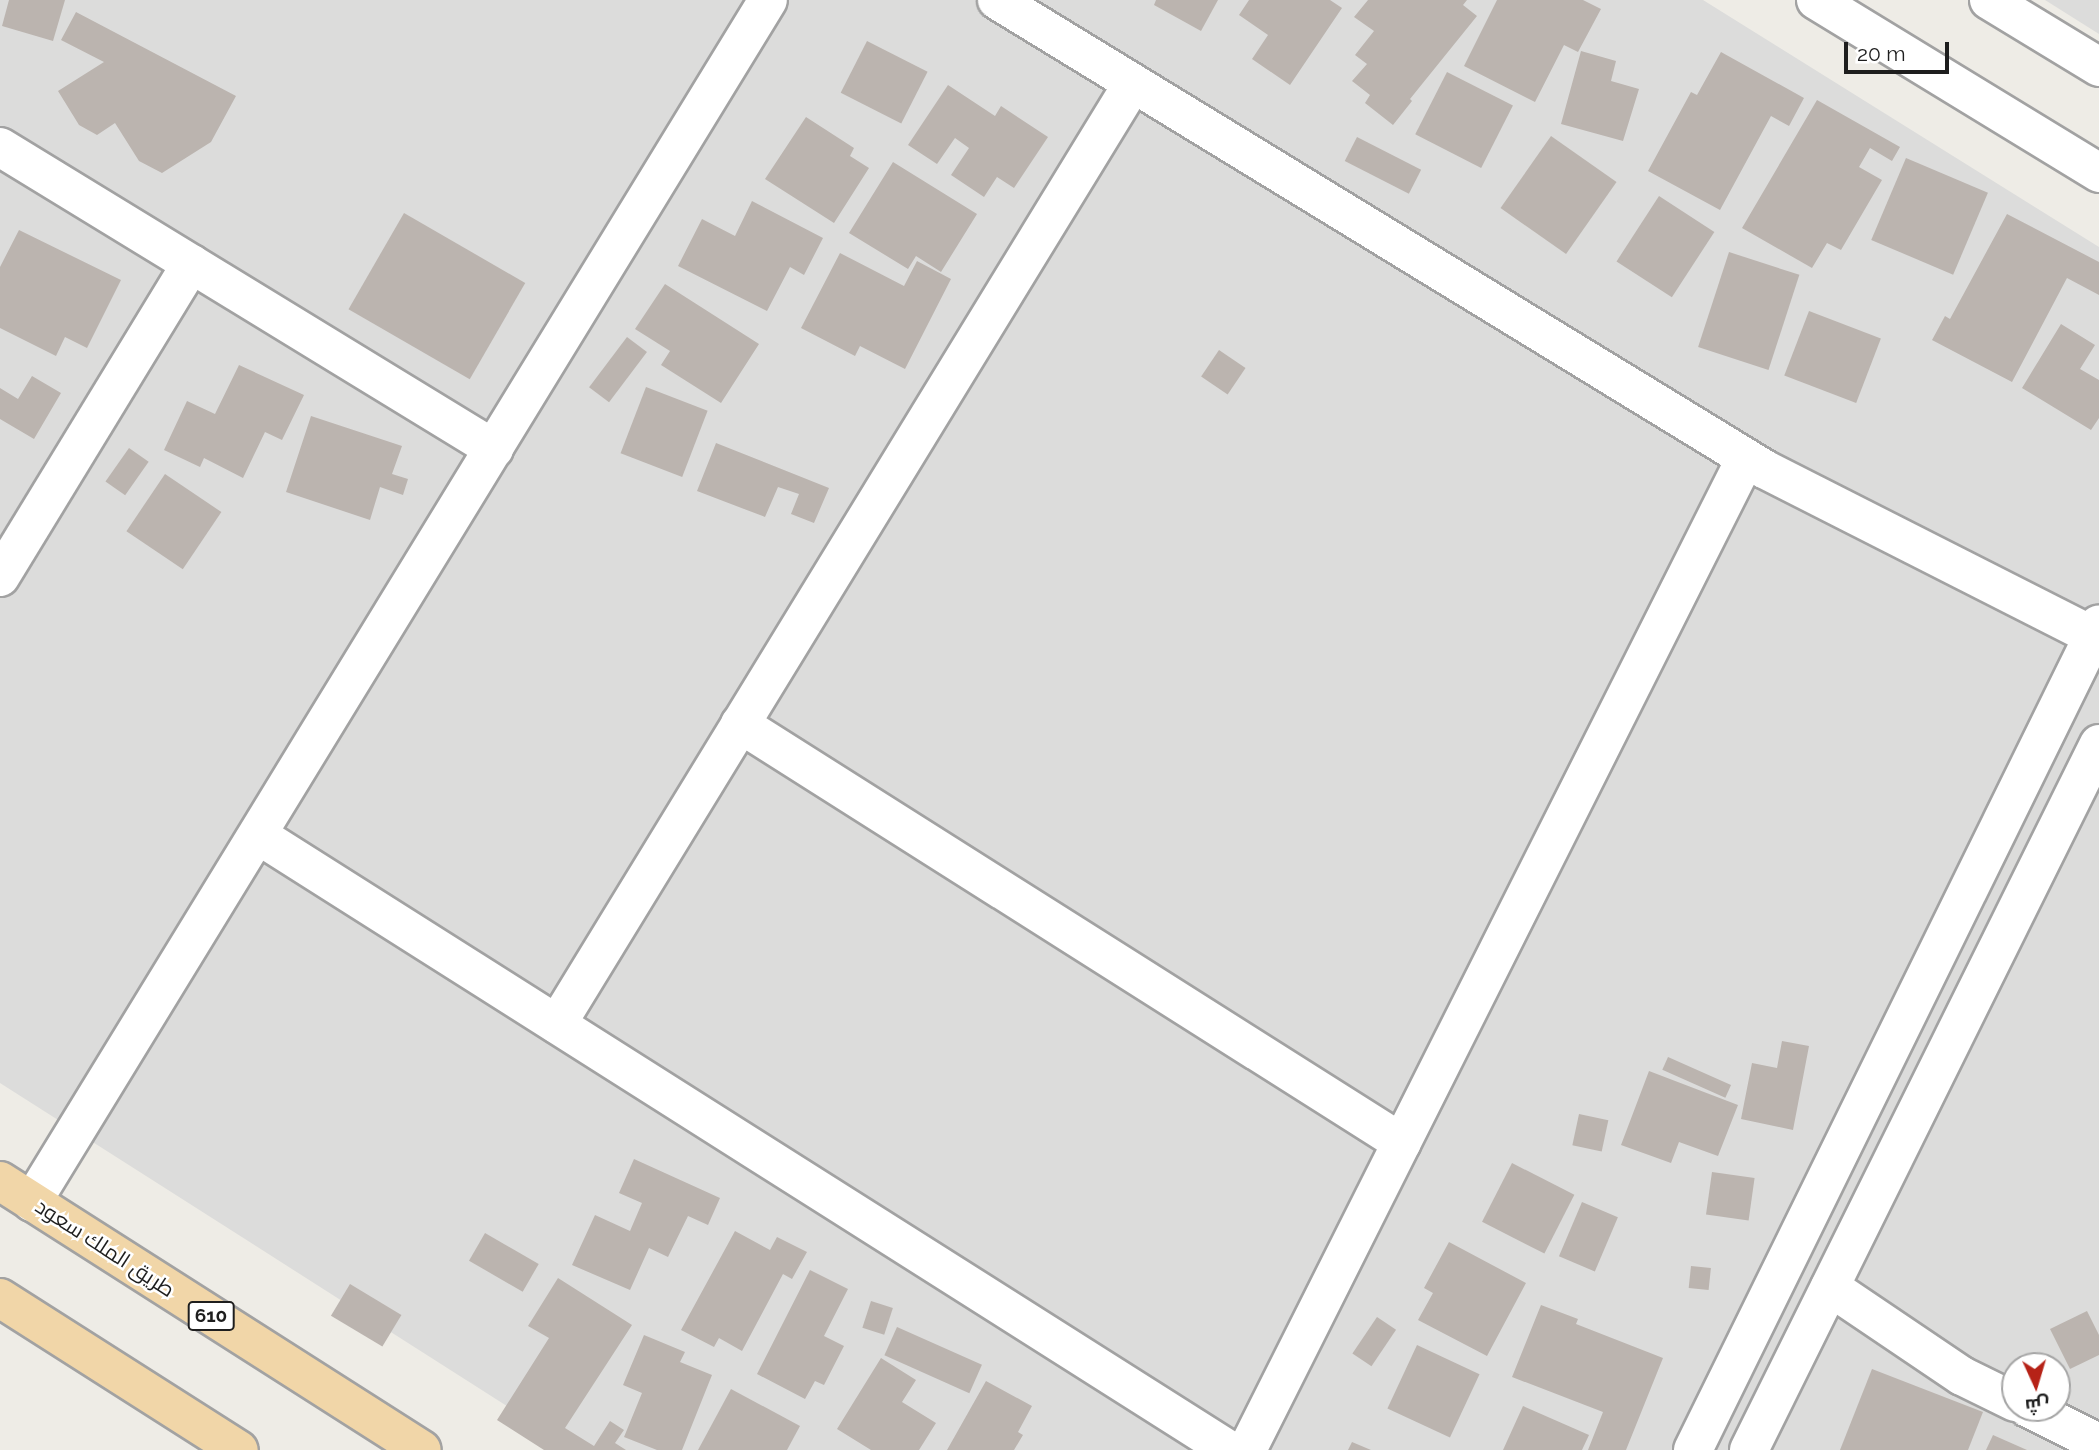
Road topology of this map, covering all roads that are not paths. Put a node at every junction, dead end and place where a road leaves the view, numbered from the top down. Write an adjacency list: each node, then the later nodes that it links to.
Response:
1 (768, 0): 10 (street)
2 (997, 0): 6 (street)
3 (1816, 0): 8 (street)
4 (1989, 0): 5 (street)
5 (2099, 67)
6 (1133, 83): 11 (street); 14 (street)
7 (0, 147): 9 (street)
8 (2099, 173)
9 (191, 264): 10 (street); 12 (street)
10 (494, 449): 16 (street)
11 (1746, 458): 13 (street); 18 (street)
12 (0, 576)
13 (2096, 630): 30 (street)
14 (740, 724): 17 (street); 18 (street)
15 (2099, 744): 21 (street)
16 (258, 835): 17 (street); 20 (street)
17 (557, 1024): 28 (street)
18 (1402, 1143): 29 (street)
19 (0, 1181): 20 (main road, طريق الملك سعود / 610)
20 (32, 1202): 27 (main road, طريق الملك سعود / 610)
21 (1830, 1287): 23 (street); 31 (street)
22 (0, 1298): 26 (main road)
23 (2001, 1395)
24 (2056, 1422): 25 (street)
25 (2099, 1443)
26 (239, 1450)
27 (422, 1450)
28 (1230, 1450)
29 (1247, 1450)
30 (1693, 1450)
31 (1749, 1450)

